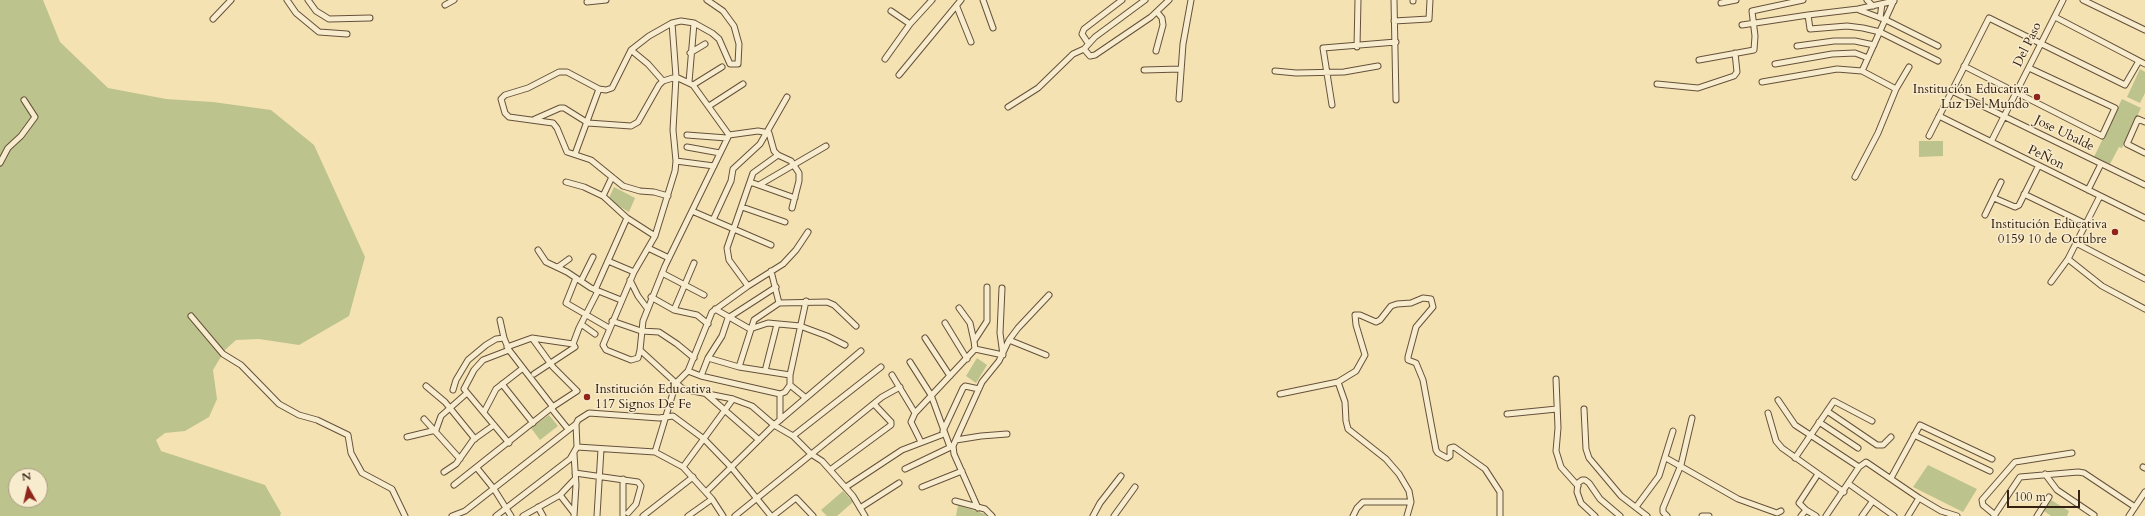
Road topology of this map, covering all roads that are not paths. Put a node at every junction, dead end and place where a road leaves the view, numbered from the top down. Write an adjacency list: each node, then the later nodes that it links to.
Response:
1 (231, 0): 36 (street)
2 (287, 0): 47 (street)
3 (308, 0): 34 (street)
4 (454, 0): 26 (street)
5 (606, 0): 23 (street)
6 (706, 0): 40 (street)
7 (932, 0): 42 (street)
8 (961, 0): 28 (street)
9 (983, 0): 44 (street)
10 (1122, 0): 50 (street)
11 (1145, 0): 50 (street)
12 (1170, 0): 31 (street)
13 (1191, 0): 74 (street)
14 (1358, 0): 56 (street)
15 (1394, 0): 38 (street)
16 (1430, 0): 38 (street)
17 (1735, 0): 24 (street)
18 (1804, 0): 41 (street)
19 (1867, 0): 27 (street)
20 (1894, 0): 25 (street); 37 (street)
21 (2063, 0): 33 (street, Del Paso)
22 (2083, 0): 45 (street)
23 (587, 1)
24 (1721, 3)
25 (1882, 4): 27 (street); 35 (street)
26 (445, 5)
27 (1873, 6): 29 (street)
28 (957, 7): 48 (street); 79 (street)
29 (1858, 9): 32 (street); 35 (street)
30 (892, 10): 42 (street)
31 (1157, 12): 57 (street); 59 (street)
32 (1808, 15): 41 (street); 46 (street)
33 (2055, 17): 51 (street, Del Paso); 66 (street)
34 (370, 18)
35 (1880, 18): 37 (street)
36 (213, 19)
37 (1886, 20): 46 (street); 55 (street)
38 (1394, 21): 49 (street)
39 (672, 22): 40 (street); 58 (street); 80 (street)
40 (694, 23): 60 (street)
41 (1754, 23): 43 (street); 61 (street)
42 (910, 24): 62 (street)
43 (1742, 25)
44 (993, 28)
45 (2145, 30)
46 (1880, 32): 53 (street); 65 (street)
47 (347, 34)
48 (971, 42)
49 (1396, 42): 56 (street); 93 (street)
50 (1088, 43): 57 (street)
51 (2041, 43): 66 (street); 70 (street); 73 (street, Del Paso)
52 (705, 44): 60 (street)
53 (1874, 45): 54 (street); 63 (street)
54 (1797, 46)
55 (1938, 46)
56 (1357, 47): 78 (street)
57 (1084, 49): 96 (street)
58 (630, 50): 81 (street); 86 (street)
59 (1156, 51)
60 (690, 53): 83 (street)
61 (1735, 53): 64 (street); 85 (street)
62 (885, 58)
63 (1868, 58): 67 (street); 77 (street)
64 (1699, 60)
65 (1938, 61)
66 (2139, 61): 68 (street)
67 (1775, 64)
68 (2145, 64)
69 (1378, 66): 78 (street)
70 (1964, 66): 88 (street); 89 (street)
71 (722, 67): 83 (street)
72 (1909, 67): 87 (street)
73 (2029, 68): 89 (street, Del Paso); 89 (street)
74 (1180, 69): 75 (street); 91 (street)
75 (1144, 70)
76 (1275, 71): 78 (street)
77 (1862, 71): 82 (street); 87 (street)
78 (1326, 72): 94 (street)
79 (899, 75)
80 (676, 77): 81 (street); 83 (street); 113 (street)
81 (663, 81): 101 (street)
82 (1762, 82)
83 (691, 83): 95 (street)
84 (743, 84): 95 (street)
85 (1657, 84)
86 (599, 88): 99 (street); 101 (street)
87 (1896, 89): 120 (street)
88 (1952, 91): 97 (street); 98 (street, Jose Ubalde)
89 (2017, 94): 98 (street, Del Paso)
90 (787, 97): 102 (street)
91 (1179, 99)
92 (24, 100): 114 (street)
93 (1396, 100)
94 (1332, 105)
95 (709, 106): 105 (street)
96 (1008, 107)
97 (1939, 116): 104 (street); 106 (street, PeÑon)
98 (2005, 118): 106 (street, Del Paso); 116 (street, Jose Ubalde)
99 (532, 120): 101 (street); 111 (street)
100 (2145, 122): 110 (street)
101 (588, 123): 111 (street)
102 (767, 132): 105 (street); 112 (street); 139 (street)
103 (687, 135): 105 (street)
104 (1929, 136)
105 (728, 137): 109 (street)
106 (1991, 142): 118 (street, PeÑon)
107 (826, 146): 115 (street)
108 (687, 147): 109 (street)
109 (720, 153): 117 (street)
110 (2145, 153)
111 (575, 154): 119 (street)
112 (778, 155): 115 (street); 122 (street)
113 (676, 161): 117 (street); 129 (street)
114 (0, 163)
115 (794, 164): 124 (street); 131 (street)
116 (2101, 164): 125 (street, Jose Ubalde); 126 (street)
117 (714, 166): 135 (street)
118 (2038, 166): 126 (street, PeÑon); 127 (street)
119 (612, 177): 128 (street); 129 (street)
120 (1855, 177)
121 (566, 182): 128 (street)
122 (750, 182): 124 (street); 133 (street)
123 (2002, 182): 132 (street)
124 (759, 185): 131 (street)
125 (2145, 185)
126 (2088, 190): 130 (street, PeÑon)
127 (2024, 194): 132 (street); 141 (street)
128 (603, 196): 137 (street)
129 (668, 196): 144 (street)
130 (2100, 196): 138 (street, PeÑon); 141 (street)
131 (794, 198): 134 (street)
132 (1994, 198): 136 (street)
133 (742, 206): 140 (street); 142 (street)
134 (792, 208)
135 (692, 211): 139 (street); 150 (street)
136 (1985, 215)
137 (628, 218): 144 (street); 153 (street)
138 (2145, 218)
139 (713, 220): 142 (street)
140 (785, 222)
141 (2086, 224): 145 (street)
142 (734, 230): 146 (street); 165 (street)
143 (808, 232): 156 (street)
144 (655, 236): 147 (street)
145 (2076, 244): 152 (street); 160 (street)
146 (770, 245)
147 (648, 248): 150 (street); 157 (street)
148 (538, 250): 155 (street)
149 (593, 257): 162 (street)
150 (669, 258): 158 (street)
151 (569, 259): 155 (street)
152 (2068, 259): 163 (street); 179 (street)
153 (608, 261): 157 (street); 169 (street)
154 (694, 263): 164 (street)
155 (558, 268): 159 (street)
156 (771, 271): 165 (street); 166 (street)
157 (634, 272): 161 (street)
158 (662, 273): 164 (street); 172 (street)
159 (576, 278): 162 (street); 182 (street)
160 (2145, 279)
161 (630, 280): 173 (street); 176 (street)
162 (581, 282): 169 (street)
163 (2051, 282)
164 (684, 286): 170 (street); 180 (street)
165 (748, 286): 178 (street)
166 (776, 287): 175 (street); 183 (street)
167 (987, 287): 200 (street)
168 (1002, 288): 207 (street)
169 (597, 290): 173 (street); 182 (street)
170 (704, 295)
171 (1049, 295): 199 (street)
172 (651, 297): 176 (street); 180 (street)
173 (621, 300): 185 (street)
174 (806, 301): 175 (street); 190 (street); 191 (street)
175 (779, 303): 193 (street)
176 (647, 308): 194 (street)
177 (959, 308): 200 (street)
178 (716, 309): 183 (street); 188 (street)
179 (2145, 309)
180 (674, 310): 188 (street)
181 (191, 316): 344 (street)
182 (586, 316): 187 (street); 192 (street)
183 (728, 318): 193 (street); 210 (street)
184 (500, 320): 196 (street)
185 (612, 321): 192 (street); 194 (street)
186 (945, 323): 211 (street)
187 (581, 324): 195 (street); 201 (street)
188 (708, 324): 209 (street)
189 (776, 324): 190 (street); 193 (street); 218 (street)
190 (800, 326): 202 (street); 221 (street)
191 (856, 326)
192 (609, 328): 205 (street)
193 (750, 329): 214 (street)
194 (641, 331): 205 (street); 209 (street)
195 (595, 334)
196 (504, 338): 203 (street); 232 (street)
197 (532, 338): 201 (street); 203 (street); 213 (street)
198 (925, 338): 223 (street)
199 (1009, 340): 207 (street); 208 (street)
200 (974, 341): 204 (street)
201 (574, 344): 213 (street)
202 (845, 345)
203 (508, 348): 216 (street); 234 (street)
204 (975, 349): 207 (street); 211 (street)
205 (640, 350): 226 (street)
206 (861, 351): 238 (street)
207 (1003, 355): 231 (street)
208 (1046, 355)
209 (694, 358): 217 (street)
210 (708, 358): 214 (street); 222 (street)
211 (967, 359): 223 (street)
212 (910, 362): 237 (street)
213 (550, 363): 219 (street); 243 (street)
214 (739, 367): 218 (street)
215 (881, 367): 269 (street)
216 (523, 368): 227 (street); 243 (street)
217 (688, 371): 222 (street); 226 (street)
218 (765, 371): 221 (street)
219 (534, 374)
220 (892, 374): 230 (street)
221 (790, 375): 228 (street)
222 (701, 376): 235 (street)
223 (950, 376): 237 (street)
224 (1556, 379): 244 (street)
225 (1338, 382): 236 (street); 326 (street); 363 (street)
226 (676, 383): 233 (street); 252 (street)
227 (502, 384): 248 (street); 258 (street)
228 (790, 385): 235 (street); 238 (street)
229 (426, 386): 242 (street)
230 (900, 387): 241 (street); 249 (street)
231 (979, 389): 265 (street); 275 (street)
232 (453, 390)
233 (704, 392): 239 (street); 246 (street)
234 (466, 393): 242 (street); 248 (street)
235 (780, 394): 255 (street)
236 (1280, 394)
237 (931, 395): 249 (street); 265 (street)
238 (806, 398): 255 (street)
239 (733, 399): 246 (street); 261 (street)
240 (1778, 400): 267 (street)
241 (874, 404): 285 (street); 296 (street)
242 (449, 407): 263 (street); 272 (street)
243 (552, 408): 258 (street); 262 (street)
244 (1557, 409): 251 (street); 312 (street)
245 (1584, 409): 329 (street)
246 (724, 411): 273 (street); 274 (street)
247 (1826, 411): 256 (street); 257 (street); 271 (street)
248 (484, 412): 260 (street)
249 (915, 413): 276 (street)
250 (1768, 413): 287 (street)
251 (1507, 414)
252 (666, 418): 259 (street); 273 (street); 282 (street)
253 (1692, 418): 290 (street)
254 (424, 419): 263 (street)
255 (780, 420): 261 (street)
256 (1872, 421)
257 (1819, 422): 267 (street); 280 (street)
258 (533, 423): 277 (street)
259 (576, 424): 262 (street); 278 (street)
260 (494, 425): 272 (street); 277 (street)
261 (774, 425): 269 (street); 274 (street)
262 (568, 428): 316 (street)
263 (436, 430): 270 (street); 288 (street)
264 (1673, 431): 286 (street)
265 (943, 432): 276 (street); 279 (street)
266 (1007, 434): 275 (street)
267 (1811, 434): 287 (street); 292 (street)
268 (1914, 435): 289 (street); 298 (street); 306 (street)
269 (793, 436): 285 (street)
270 (407, 437)
271 (1891, 437)
272 (475, 439): 288 (street)
273 (704, 440): 291 (street); 294 (street)
274 (759, 440): 294 (street)
275 (956, 440): 279 (street)
276 (921, 442): 313 (street)
277 (508, 443): 293 (street)
278 (577, 447): 281 (street); 284 (street)
279 (951, 447): 295 (street); 297 (street)
280 (1858, 448)
281 (601, 449): 282 (street); 303 (street)
282 (654, 452): 291 (street)
283 (2072, 453): 341 (street)
284 (574, 454): 300 (street); 331 (street)
285 (811, 454): 296 (street); 322 (street)
286 (1666, 458): 290 (street); 329 (street)
287 (1795, 458): 301 (street)
288 (460, 459): 299 (street)
289 (1992, 459)
290 (1681, 465): 335 (street); 340 (street)
291 (683, 467): 305 (street)
292 (1859, 467): 306 (street); 310 (street)
293 (476, 468): 311 (street); 316 (street)
294 (732, 468): 317 (street); 322 (street)
295 (905, 469)
296 (830, 470): 313 (street)
297 (962, 471): 314 (street); 333 (street)
298 (1990, 471)
299 (444, 472)
300 (575, 473): 303 (street); 307 (street)
301 (1818, 474): 318 (street); 334 (street)
302 (2045, 474): 330 (street); 341 (street); 376 (street)
303 (599, 476): 308 (street); 350 (street)
304 (1121, 476): 359 (street)
305 (692, 477): 317 (street); 351 (street)
306 (1890, 478): 323 (street)
307 (575, 479): 320 (street); 337 (street)
308 (623, 479): 338 (street); 338 (street)
309 (899, 482): 332 (street)
310 (1849, 484): 318 (street); 327 (street)
311 (454, 485)
312 (1578, 486): 364 (street); 365 (street)
313 (846, 487): 332 (street)
314 (922, 487)
315 (1136, 487): 360 (street)
316 (494, 489): 331 (street); 336 (street)
317 (706, 492): 324 (street)
318 (1844, 492): 371 (street)
319 (2145, 492): 330 (street)
320 (560, 495): 328 (street); 337 (street)
321 (2049, 497): 342 (street)
322 (755, 498): 354 (street); 355 (street)
323 (1919, 498): 339 (street); 374 (street)
324 (712, 499): 352 (street); 353 (street)
325 (955, 501): 333 (street)
326 (1410, 502): 361 (street); 362 (street)
327 (1872, 502): 372 (street); 373 (street)
328 (538, 507): 348 (street); 349 (street)
329 (1636, 507): 366 (street)
330 (2135, 507): 343 (street)
331 (506, 508): 346 (street); 347 (street)
332 (860, 508): 357 (street)
333 (978, 508): 358 (street)
334 (1806, 510): 369 (street); 370 (street)
335 (1781, 511)
336 (464, 514): 345 (street)
337 (574, 514)
338 (626, 514)
339 (1945, 514): 375 (street)
340 (1663, 515)
341 (1995, 515)
342 (2039, 515)
343 (2131, 515)
344 (405, 516)
345 (452, 516)
346 (496, 516)
347 (511, 516)
348 (523, 516)
349 (543, 516)
350 (597, 516)
351 (642, 516)
352 (688, 516)
353 (723, 516)
354 (735, 516)
355 (772, 516): 356 (street)
356 (813, 516)
357 (865, 516)
358 (992, 516)
359 (1093, 516)
360 (1114, 516)
361 (1353, 516)
362 (1407, 516)
363 (1500, 516)
364 (1595, 516)
365 (1620, 516)
366 (1647, 516)
367 (1702, 516): 368 (street)
368 (1709, 516)
369 (1801, 516)
370 (1816, 516)
371 (1826, 516)
372 (1862, 516)
373 (1894, 516)
374 (1908, 516)
375 (1957, 516)
376 (2094, 516)

